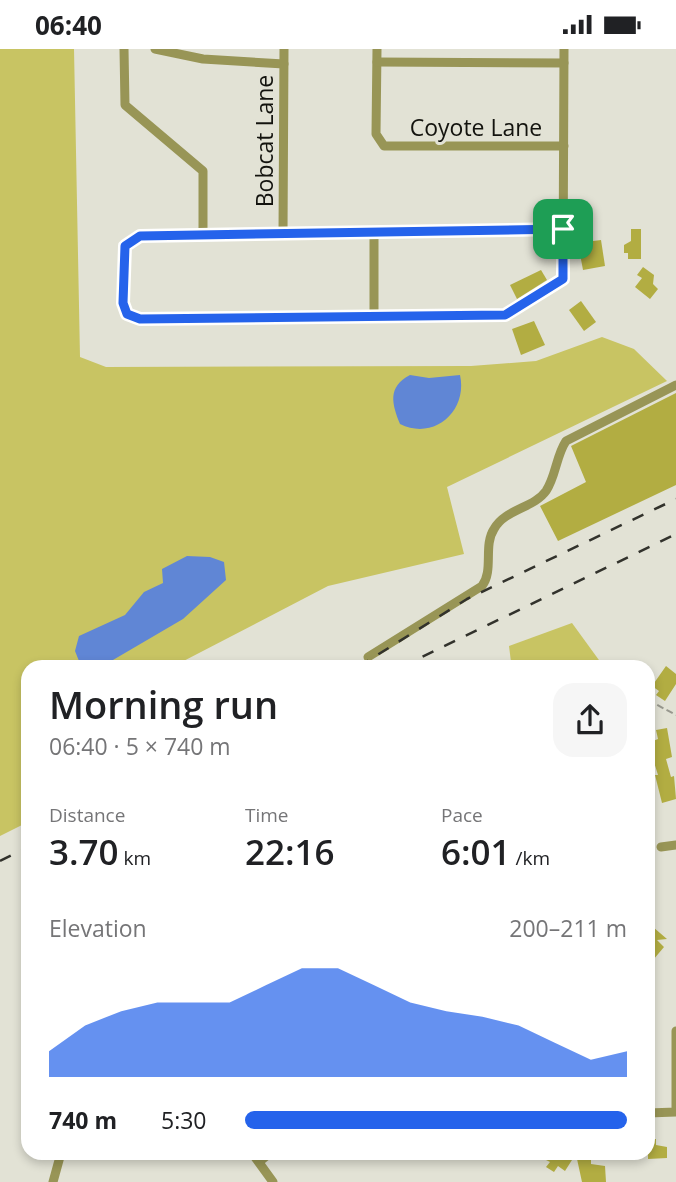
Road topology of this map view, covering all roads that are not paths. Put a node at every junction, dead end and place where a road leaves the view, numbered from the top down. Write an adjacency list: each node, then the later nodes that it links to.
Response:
1 (124, 49): 14 (street)
2 (155, 49): 6 (street)
3 (284, 49): 9 (street, Bobcat Lane)
4 (377, 49): 7 (street)
5 (564, 49): 8 (street)
6 (203, 54): 9 (street)
7 (377, 62): 8 (street); 10 (street, Coyote Lane)
8 (564, 62): 10 (street)
9 (284, 64): 13 (street, Bobcat Lane)
10 (564, 146): 11 (street)
11 (563, 229): 12 (street); 15 (street)
12 (374, 232): 13 (street); 15 (street)
13 (283, 234): 14 (street)
14 (203, 235): 15 (street)
15 (374, 316)
16 (676, 385): 17 (street)
17 (368, 657)
18 (676, 845): 19 (street)
19 (661, 847)
20 (676, 1031): 21 (street)
21 (676, 1112): 22 (street)
22 (655, 1113)
23 (59, 1160): 26 (street)
24 (261, 1160): 25 (street)
25 (259, 1162): 27 (street)
26 (53, 1182)
27 (273, 1182)

